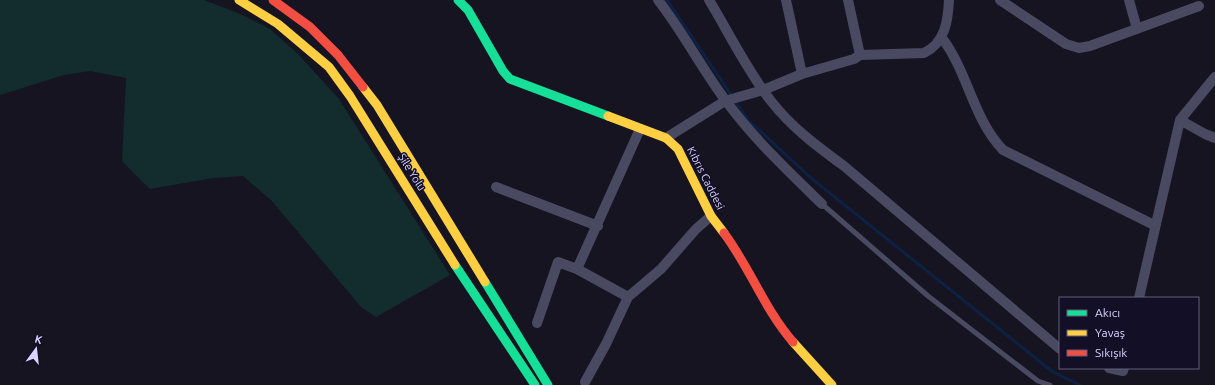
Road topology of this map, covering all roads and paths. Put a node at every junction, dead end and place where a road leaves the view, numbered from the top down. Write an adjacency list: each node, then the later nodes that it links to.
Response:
1 (273, 0): 37 (main road, Şile Yolu)
2 (458, 0): 20 (main road, Kıbrıs Caddesi)
3 (658, 0): 18 (street)
4 (709, 0): 17 (street)
5 (786, 0): 15 (street)
6 (848, 0): 14 (street)
7 (949, 0): 13 (street)
8 (1000, 0): 12 (street)
9 (1128, 0): 12 (street)
10 (241, 1): 36 (main road, Şile Yolu)
11 (1199, 6): 12 (street)
12 (1137, 29)
13 (942, 38): 14 (street); 26 (street)
14 (860, 55): 15 (street)
15 (802, 74): 17 (street)
16 (1215, 77): 19 (street)
17 (764, 90): 18 (street); 32 (street)
18 (725, 101): 21 (street); 24 (street)
19 (1180, 120): 22 (street); 26 (street)
20 (640, 129): 21 (main road, Kıbrıs Caddesi); 27 (street)
21 (666, 138): 25 (main road, Kıbrıs Caddesi)
22 (1215, 138)
23 (496, 187): 27 (street)
24 (822, 204): 39 (lane)
25 (711, 216): 29 (street); 38 (main road, Kıbrıs Caddesi)
26 (1154, 225): 30 (street)
27 (598, 226): 28 (street)
28 (577, 269): 29 (street); 31 (street)
29 (628, 297): 35 (street)
30 (1139, 297)
31 (537, 322)
32 (1059, 349)
33 (1114, 369): 34 (street)
34 (1124, 369)
35 (585, 382)
36 (535, 385)
37 (548, 385)
38 (832, 385)
39 (1050, 385)

